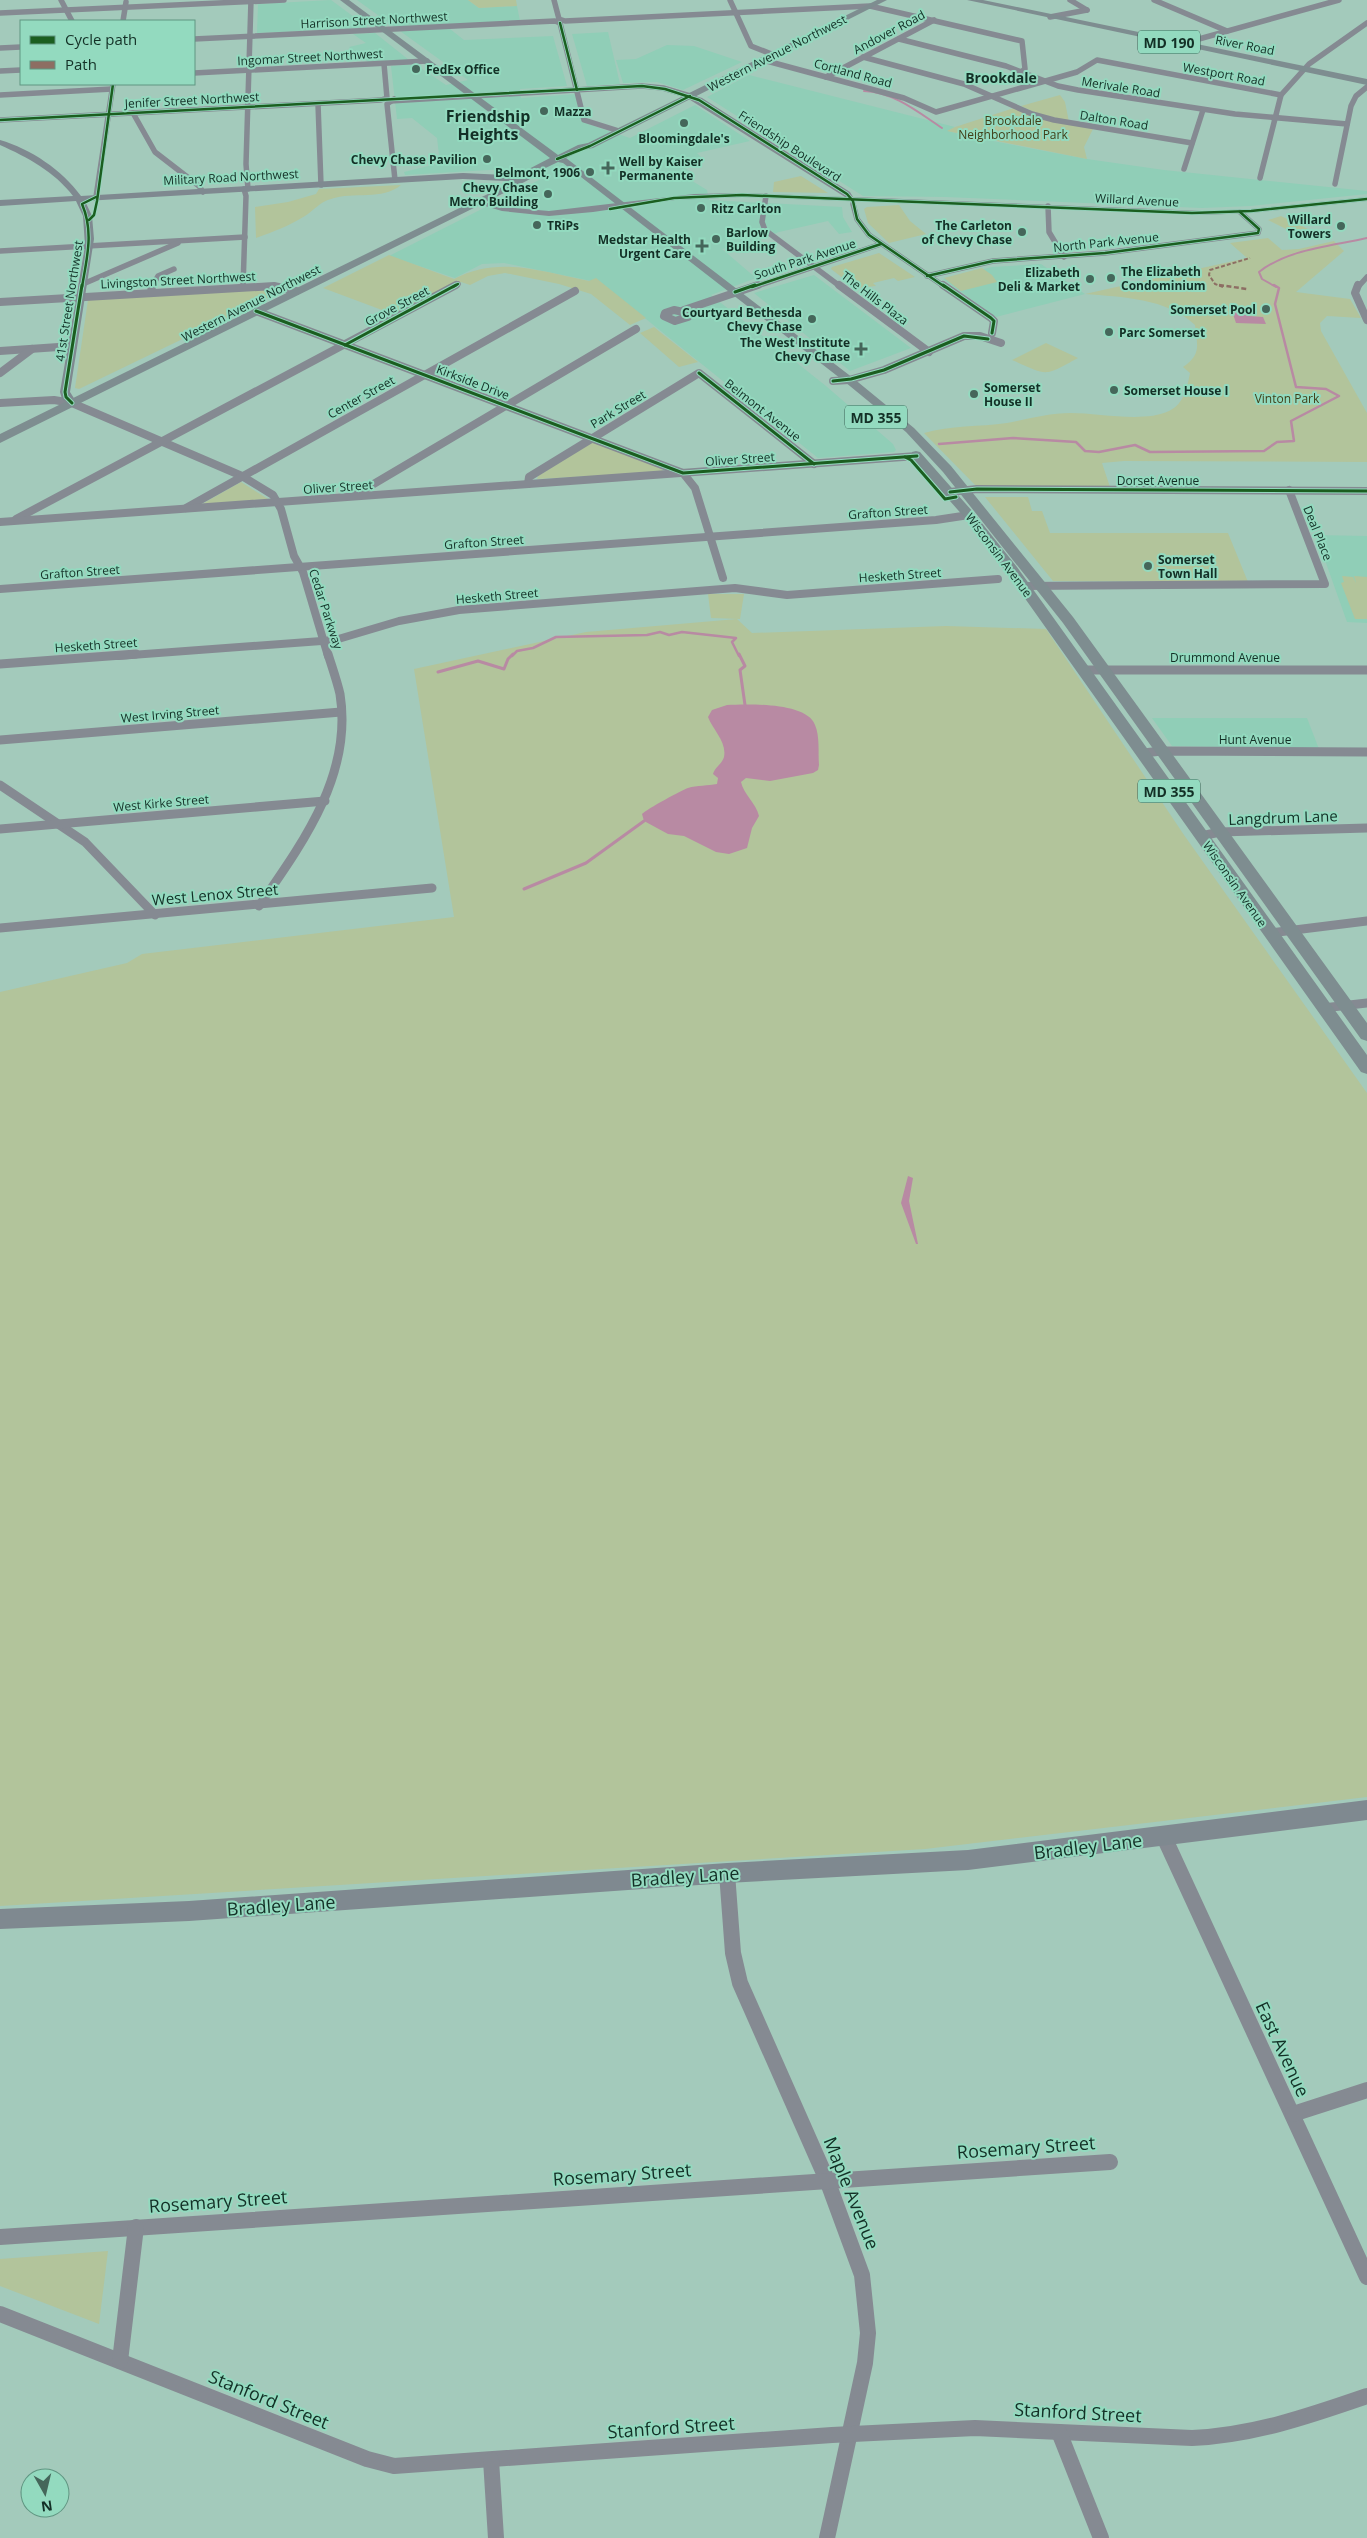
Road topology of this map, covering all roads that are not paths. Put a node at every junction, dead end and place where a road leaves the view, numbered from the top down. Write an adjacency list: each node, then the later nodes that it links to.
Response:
1 (62, 0): 15 (street)
2 (126, 0): 14 (street)
3 (284, 0): 12 (street)
4 (344, 0): 24 (main road)
5 (554, 0): 22 (street)
6 (730, 0): 17 (street)
7 (883, 0): 13 (main road, Western Avenue Northwest)
8 (971, 0): 18 (main road, River Road / MD 190)
9 (1070, 0): 18 (street)
10 (1154, 0): 25 (street)
11 (1338, 0): 25 (street)
12 (251, 1): 14 (street); 26 (street)
13 (870, 6): 17 (street, Harrison Street Northwest); 21 (street, Harrison Street Northwest); 32 (main road, Western Avenue Northwest)
14 (125, 7): 15 (street); 20 (street)
15 (65, 10): 16 (street); 19 (street)
16 (0, 13)
17 (736, 13): 22 (street, Harrison Street Northwest); 32 (street)
18 (1050, 17): 29 (main road, River Road / MD 190)
19 (71, 20)
20 (122, 20)
21 (934, 20): 28 (street, Andover Road); 41 (street, Harrison Street Northwest)
22 (558, 21): 24 (street, Harrison Street Northwest); 48 (street)
23 (1367, 23): 37 (street)
24 (384, 29): 26 (street, Harrison Street Northwest); 35 (main road)
25 (1227, 31): 29 (street)
26 (250, 36): 27 (street, Harrison Street Northwest); 39 (street)
27 (195, 38)
28 (899, 39): 33 (street, Andover Road); 41 (street, Merivale Road)
29 (1181, 44): 37 (main road, River Road / MD 190)
30 (20, 47): 31 (street)
31 (0, 48)
32 (774, 55): 34 (main road, Western Avenue Northwest)
33 (863, 57): 43 (street, Andover Road); 53 (street, Dalton Road)
34 (763, 60): 43 (street, Cortland Road); 52 (main road, Western Avenue Northwest)
35 (426, 61): 36 (street, Ingomar Street Northwest); 51 (main road)
36 (384, 64): 39 (street, Ingomar Street Northwest); 54 (street)
37 (1302, 69): 45 (main road, River Road / MD 190); 50 (street)
38 (20, 70): 40 (street)
39 (249, 70): 42 (street, Ingomar Street Northwest); 56 (street)
40 (0, 71)
41 (1021, 72): 44 (street, Merivale Road)
42 (195, 73)
43 (826, 76): 58 (street, Cortland Road)
44 (1045, 81): 50 (street, Westport Road); 53 (street, Westport Road); 57 (street, Merivale Road)
45 (1367, 82)
46 (112, 86): 49 (street); 60 (street, 41st Street Northwest)
47 (1367, 87): 63 (street)
48 (578, 90): 51 (street, Jenifer Street Northwest); 52 (street, Jenifer Street Northwest); 64 (street)
49 (0, 95)
50 (1281, 95): 61 (street)
51 (473, 96): 54 (street, Jenifer Street Northwest); 67 (main road)
52 (690, 96): 64 (main road, Western Avenue Northwest); 82 (street, Friendship Boulevard)
53 (992, 96): 58 (street, Westport Road); 65 (street, Dalton Road)
54 (387, 100): 55 (street, Jenifer Street Northwest); 73 (street)
55 (318, 104): 56 (street, Jenifer Street Northwest); 75 (street)
56 (248, 107): 59 (street, Jenifer Street Northwest); 76 (street)
57 (1203, 110): 61 (street, Merivale Road); 65 (street)
58 (936, 112)
59 (133, 113): 60 (street, Jenifer Street Northwest); 77 (street)
60 (108, 114): 62 (street, Jenifer Street Northwest); 78 (street, 41st Street Northwest)
61 (1275, 118): 63 (street, Merivale Road); 72 (street)
62 (0, 120)
63 (1348, 124): 74 (street)
64 (620, 131): 67 (main road, Western Avenue Northwest)
65 (1192, 143): 68 (street)
66 (2, 144): 81 (main road)
67 (561, 162): 71 (main road, Western Avenue Northwest); 85 (main road, Wisconsin Avenue / MD 355); 87 (main road, Wisconsin Avenue / MD 355)
68 (1184, 169)
69 (505, 173): 70 (main road, Military Road Northwest); 71 (main road); 71 (main road, Military Road Northwest)
70 (463, 176): 71 (main road, Military Road Northwest); 73 (main road, Military Road Northwest)
71 (526, 176): 84 (main road, Western Avenue Northwest)
72 (1260, 178)
73 (395, 180): 75 (main road, Military Road Northwest)
74 (1335, 184)
75 (321, 185): 76 (main road, Military Road Northwest)
76 (246, 189): 77 (main road, Military Road Northwest); 92 (street)
77 (203, 192): 78 (main road, Military Road Northwest)
78 (96, 197): 81 (main road); 91 (main road, 41st Street Northwest)
79 (766, 198): 82 (street, Willard Avenue); 85 (street, Willard Avenue); 98 (street, The Hills Plaza)
80 (1367, 199): 89 (street, Willard Avenue)
81 (80, 201): 83 (main road); 91 (main road)
82 (852, 201): 86 (street, Willard Avenue); 94 (street)
83 (0, 203)
84 (473, 203): 88 (street); 90 (street); 105 (main road, Western Avenue Northwest)
85 (623, 206): 87 (street, Willard Avenue); 108 (main road, Wisconsin Avenue / MD 355)
86 (1048, 206): 89 (street, Willard Avenue); 97 (street)
87 (610, 209): 88 (street); 90 (street); 108 (main road, Wisconsin Avenue / MD 355)
88 (586, 211): 90 (street)
89 (1240, 212): 97 (street, North Park Avenue)
90 (578, 217)
91 (89, 220): 95 (main road, 41st Street Northwest)
92 (244, 237): 93 (street); 104 (street)
93 (184, 240): 95 (street); 102 (street)
94 (881, 244): 98 (street, South Park Avenue); 100 (street)
95 (89, 246): 96 (street); 102 (main road, 41st Street Northwest)
96 (0, 251)
97 (1064, 257): 100 (street, North Park Avenue)
98 (814, 266): 108 (street, South Park Avenue); 125 (street, The Hills Plaza)
99 (174, 269): 107 (street)
100 (927, 276): 115 (street)
101 (1367, 277): 111 (street)
102 (83, 284): 109 (main road, 41st Street Northwest)
103 (458, 284): 122 (street, Grove Street)
104 (243, 288): 105 (street, Livingston Street Northwest); 107 (street, Livingston Street Northwest)
105 (296, 291): 114 (main road, Western Avenue Northwest)
106 (575, 291): 129 (street, Center Street)
107 (151, 293): 109 (street, Livingston Street Northwest)
108 (730, 294): 113 (street, South Park Avenue); 130 (main road, Wisconsin Avenue / MD 355); 131 (main road, Wisconsin Avenue / MD 355)
109 (81, 297): 110 (street, Livingston Street Northwest); 123 (main road, 41st Street Northwest)
110 (0, 302)
111 (1359, 304): 112 (street); 116 (street)
112 (1367, 305)
113 (684, 310)
114 (256, 311): 122 (street, Kirkside Drive); 133 (main road, Western Avenue Northwest)
115 (983, 314): 118 (street); 119 (street)
116 (1367, 320)
117 (636, 329): 134 (street)
118 (982, 329): 119 (street); 121 (street); 125 (street)
119 (992, 333): 120 (street)
120 (1010, 338)
121 (1001, 343)
122 (345, 345): 129 (street, Kirkside Drive); 137 (street, Grove Street)
123 (73, 346): 124 (street); 133 (main road, 41st Street Northwest)
124 (32, 349): 126 (street); 128 (street)
125 (926, 350): 130 (street)
126 (0, 351)
127 (699, 372): 135 (street, Park Street); 139 (street, Belmont Avenue)
128 (0, 373)
129 (424, 374): 134 (street, Kirkside Drive); 141 (street, Center Street)
130 (849, 380): 131 (street); 143 (main road, Wisconsin Avenue / MD 355)
131 (833, 381): 138 (main road, Wisconsin Avenue / MD 355)
132 (0, 403): 133 (street)
133 (72, 403): 136 (main road, Western Avenue Northwest); 137 (street)
134 (506, 405): 135 (street, Kirkside Drive); 147 (street)
135 (592, 438): 140 (street, Kirkside Drive); 142 (street, Park Street)
136 (0, 439)
137 (162, 441): 141 (street); 151 (street, Grove Street)
138 (917, 456): 139 (street, Oliver Street); 146 (main road, Wisconsin Avenue / MD 355)
139 (814, 464): 140 (street, Oliver Street)
140 (683, 473): 142 (street, Oliver Street); 153 (street)
141 (242, 476): 148 (street); 149 (street, Center Street)
142 (528, 484): 147 (street, Oliver Street)
143 (965, 490): 144 (street, Dorset Avenue); 146 (street, Dorset Avenue); 157 (main road, Wisconsin Avenue / MD 355)
144 (1289, 490): 145 (street, Dorset Avenue); 157 (street, Deal Place)
145 (1367, 491)
146 (950, 492): 150 (main road, Wisconsin Avenue / MD 355)
147 (351, 497): 148 (street, Oliver Street)
148 (280, 502): 149 (street, Oliver Street); 154 (street, Cedar Parkway)
149 (184, 509): 151 (street, Oliver Street)
150 (969, 515): 153 (street, Grafton Street); 158 (main road, Wisconsin Avenue / MD 355)
151 (10, 521): 152 (street, Oliver Street)
152 (0, 522)
153 (708, 537): 154 (street, Grafton Street); 155 (street)
154 (299, 567): 160 (street, Grafton Street); 162 (street, Cedar Parkway)
155 (723, 578): 159 (street); 161 (street)
156 (998, 579): 159 (street, Hesketh Street)
157 (1041, 584): 158 (street); 164 (main road, Wisconsin Avenue / MD 355)
158 (1023, 586): 165 (main road, Wisconsin Avenue / MD 355)
159 (742, 588): 161 (street, Hesketh Street)
160 (0, 589)
161 (716, 590): 162 (street, Hesketh Street)
162 (323, 640): 163 (street, Hesketh Street); 167 (street, Cedar Parkway)
163 (0, 664)
164 (1102, 669): 165 (street, Drummond Avenue); 166 (street, Drummond Avenue); 169 (main road, Wisconsin Avenue / MD 355)
165 (1083, 670): 171 (main road, Wisconsin Avenue / MD 355)
166 (1367, 670)
167 (341, 712): 168 (street, West Irving Street); 173 (street, Cedar Parkway)
168 (0, 740)
169 (1162, 751): 170 (street, Hunt Avenue); 171 (street, Hunt Avenue); 177 (main road, Wisconsin Avenue / MD 355)
170 (1367, 752)
171 (1143, 753): 178 (main road, Wisconsin Avenue / MD 355)
172 (0, 785): 174 (street)
173 (325, 801): 174 (street, West Kirke Street); 180 (street, Cedar Parkway)
174 (60, 824): 176 (street, West Kirke Street); 181 (street)
175 (1367, 828): 177 (street, Langdrum Lane)
176 (0, 829)
177 (1220, 832): 178 (street, Langdrum Lane); 184 (main road, Wisconsin Avenue / MD 355)
178 (1201, 836): 185 (main road, Wisconsin Avenue / MD 355)
179 (432, 888): 180 (street, West Lenox Street)
180 (260, 906): 181 (street, West Lenox Street)
181 (155, 914): 183 (street, West Lenox Street)
182 (1367, 921): 184 (street)
183 (0, 928)
184 (1291, 930): 185 (street); 187 (main road, Wisconsin Avenue / MD 355)
185 (1270, 933): 188 (main road, Wisconsin Avenue / MD 355)
186 (1367, 1002): 187 (street)
187 (1344, 1005): 188 (street); 189 (main road, Wisconsin Avenue / MD 355)
188 (1323, 1008): 190 (main road, Wisconsin Avenue / MD 355)
189 (1367, 1035)
190 (1367, 1068)
191 (1367, 1810): 192 (main road, Bradley Lane)
192 (1164, 1837): 193 (main road, Bradley Lane); 196 (street, East Avenue)
193 (727, 1873): 194 (main road, Bradley Lane); 198 (street, Maple Avenue)
194 (0, 1920)
195 (1367, 2090): 196 (street)
196 (1293, 2114): 201 (street, East Avenue)
197 (1110, 2162): 198 (street, Rosemary Street)
198 (827, 2180): 199 (street, Rosemary Street); 206 (street, Maple Avenue)
199 (136, 2227): 200 (street, Rosemary Street); 203 (street, Rosemary Street)
200 (0, 2237)
201 (1367, 2277)
202 (0, 2314): 203 (street, Stanford Street)
203 (120, 2362): 207 (street, Stanford Street)
204 (1367, 2396): 205 (street, Stanford Street)
205 (1058, 2432): 206 (street, Stanford Street); 210 (street)
206 (850, 2434): 207 (street, Stanford Street); 209 (street, Maple Avenue)
207 (491, 2460): 208 (street)
208 (496, 2538)
209 (827, 2538)
210 (1101, 2538)

